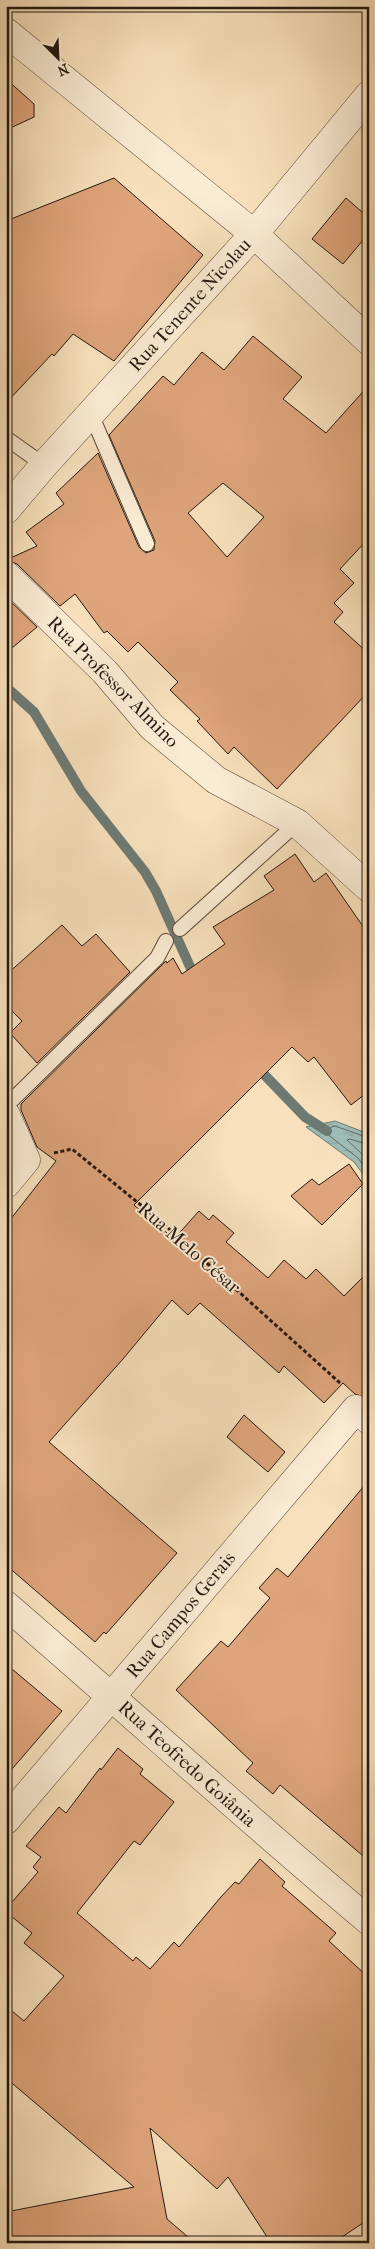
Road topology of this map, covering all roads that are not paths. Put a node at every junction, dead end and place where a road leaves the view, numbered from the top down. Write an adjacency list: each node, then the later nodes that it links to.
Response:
1 (6, 32): 3 (street)
2 (369, 95): 3 (street, Rua Tenente Nicolau)
3 (254, 234): 4 (street); 5 (street, Rua Tenente Nicolau)
4 (369, 341)
5 (91, 414): 7 (street, Rua Tenente Nicolau); 9 (lane)
6 (6, 438): 7 (lane)
7 (44, 465): 8 (street, Rua Tenente Nicolau)
8 (6, 510)
9 (147, 544)
10 (6, 575): 11 (street, Rua Professor Almino)
11 (296, 823): 12 (street, Rua Professor Almino); 13 (lane)
12 (369, 888)
13 (180, 929)
14 (166, 941): 15 (lane)
15 (6, 1106)
16 (6, 1115): 17 (street)
17 (6, 1184)
18 (362, 1414): 20 (street, Rua Campos Gerais)
19 (6, 1605): 20 (street, Rua Teofredo Goiânia)
20 (112, 1697): 21 (street, Rua Campos Gerais); 22 (street, Rua Teofredo Goiânia)
21 (6, 1820)
22 (369, 1921)

